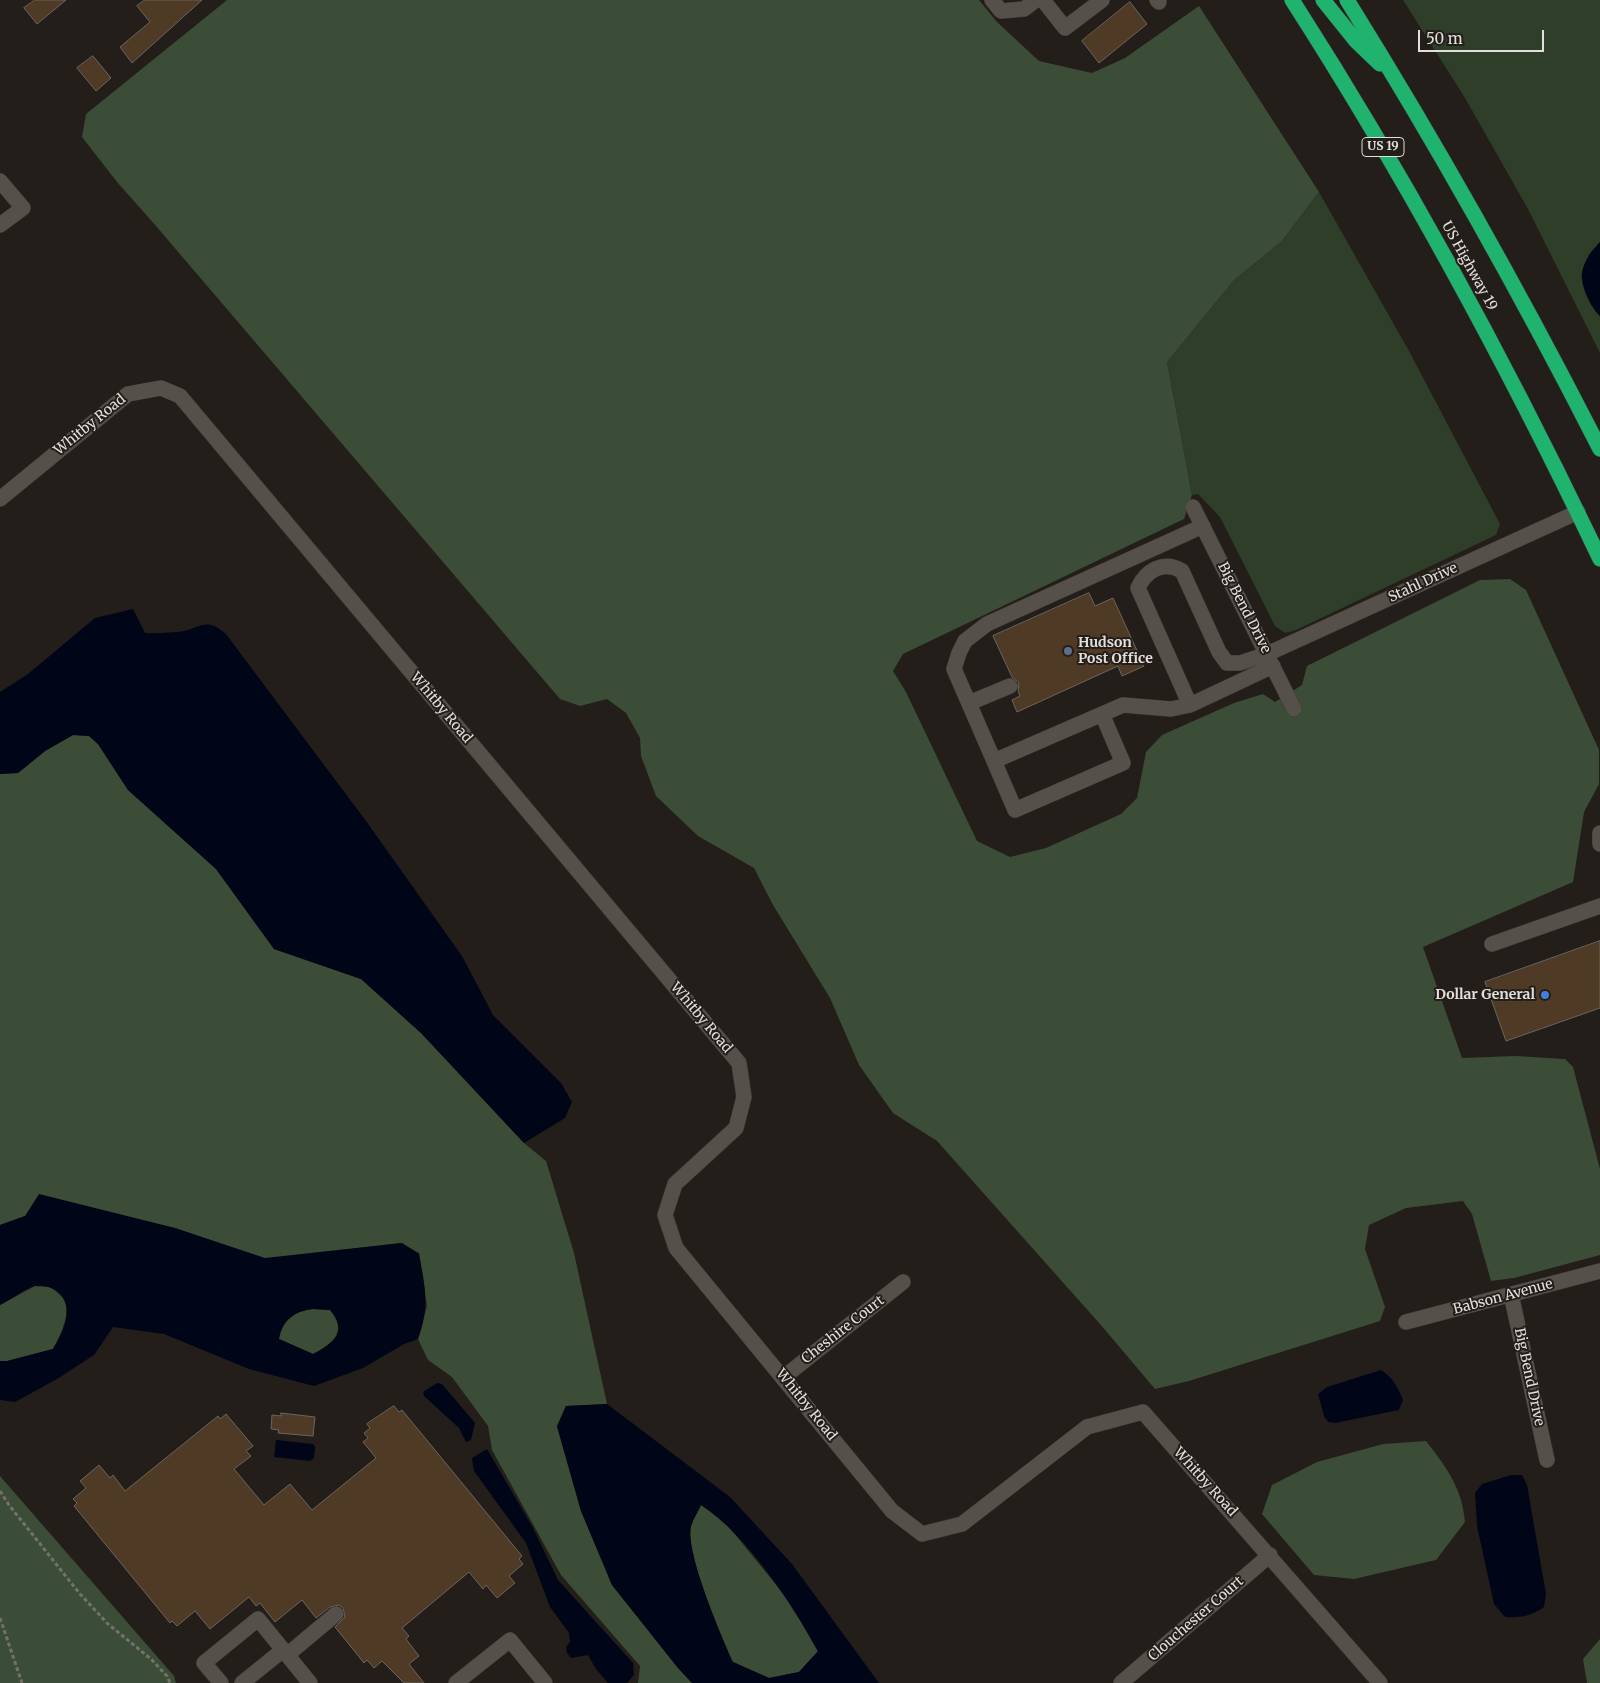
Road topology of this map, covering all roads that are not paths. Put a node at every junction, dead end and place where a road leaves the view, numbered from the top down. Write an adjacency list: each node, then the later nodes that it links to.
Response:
1 (1036, 0): 7 (street)
2 (1043, 0): 3 (street)
3 (1102, 0)
4 (1292, 0): 14 (highway, US Highway 19 / US 19)
5 (1323, 0): 8 (highway)
6 (1347, 0): 8 (highway)
7 (997, 5)
8 (1396, 78): 11 (highway)
9 (0, 181): 10 (street)
10 (0, 225)
11 (1600, 449)
12 (0, 499): 34 (street, Whitby Road)
13 (1193, 506): 15 (street, Big Bend Drive)
14 (1578, 512): 16 (highway, US Highway 19 / US 19); 17 (street, Stahl Drive)
15 (1203, 526): 17 (street, Big Bend Drive); 21 (street)
16 (1600, 559)
17 (1270, 660): 18 (street); 20 (street); 23 (street, Big Bend Drive)
18 (1227, 663): 20 (street); 22 (street)
19 (1010, 686): 21 (street)
20 (1220, 691): 22 (street)
21 (969, 703): 25 (street)
22 (1190, 704): 24 (street)
23 (1294, 709)
24 (1102, 714): 25 (street); 25 (street)
25 (994, 760)
26 (1600, 833): 27 (street)
27 (1600, 844)
28 (1600, 906): 29 (street)
29 (1492, 944)
30 (1600, 1271): 32 (street, Babson Avenue)
31 (903, 1282): 34 (street, Cheshire Court)
32 (1512, 1294): 33 (street, Babson Avenue); 35 (street, Big Bend Drive)
33 (1406, 1322)
34 (784, 1377): 36 (street, Whitby Road)
35 (1548, 1460)
36 (1270, 1556): 44 (street, Clouchester Court); 45 (street, Whitby Road)
37 (336, 1614): 38 (street)
38 (285, 1652): 39 (street); 40 (street); 41 (street)
39 (221, 1683)
40 (242, 1683)
41 (310, 1683)
42 (456, 1683): 43 (street)
43 (545, 1683)
44 (1121, 1683)
45 (1380, 1683)

